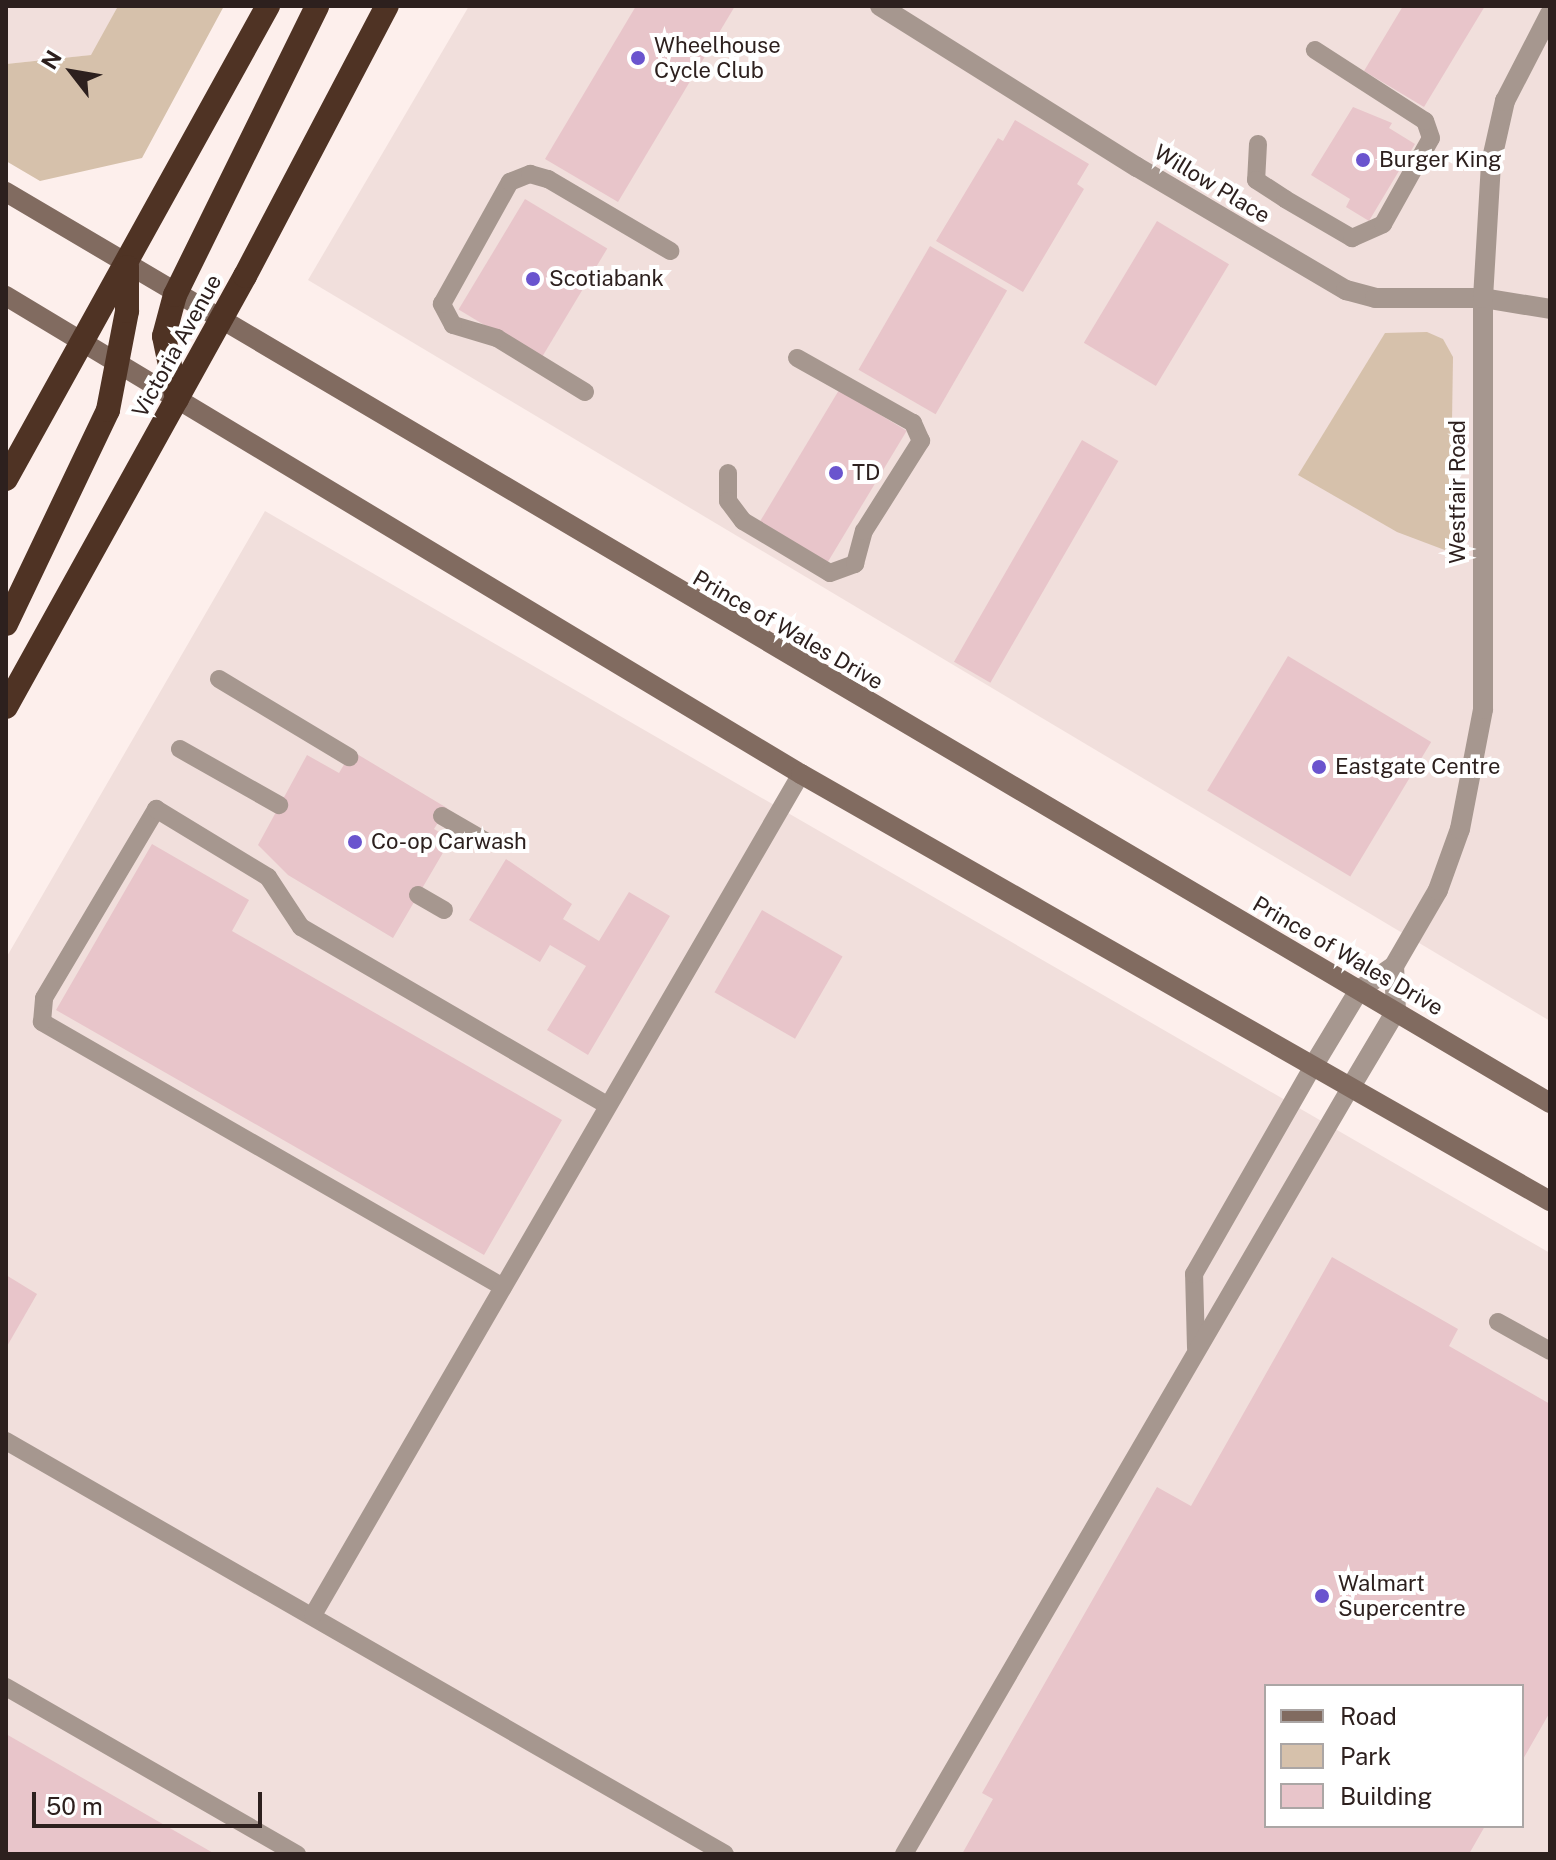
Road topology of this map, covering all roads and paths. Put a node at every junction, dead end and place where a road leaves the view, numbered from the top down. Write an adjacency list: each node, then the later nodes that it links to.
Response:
1 (268, 6): 10 (highway)
2 (317, 6): 11 (highway)
3 (387, 6): 15 (highway, Victoria Avenue)
4 (880, 6): 13 (street, Willow Place)
5 (1550, 14): 13 (street, Westfair Road)
6 (1315, 50): 7 (lane)
7 (1258, 144)
8 (6, 192): 10 (main road, Prince of Wales Drive)
9 (670, 251): 19 (lane)
10 (127, 265): 11 (main road, Prince of Wales Drive); 16 (highway); 18 (highway)
11 (175, 295): 15 (main road, Prince of Wales Drive); 20 (highway)
12 (6, 296): 16 (main road)
13 (1483, 298): 14 (street, Willow Place); 34 (street, Westfair Road)
14 (1550, 309)
15 (219, 322): 20 (highway, Victoria Avenue); 35 (main road, Prince of Wales Drive)
16 (82, 343): 18 (main road); 22 (highway)
17 (797, 358): 21 (lane)
18 (120, 365): 20 (main road); 23 (highway)
19 (585, 392)
20 (177, 399): 25 (highway, Victoria Avenue); 28 (main road)
21 (728, 473)
22 (6, 479)
23 (6, 624)
24 (219, 679): 27 (lane)
25 (6, 707)
26 (180, 749): 29 (lane)
27 (349, 757)
28 (801, 774): 37 (main road); 40 (lane)
29 (279, 805)
30 (442, 816): 31 (lane)
31 (485, 841)
32 (418, 895): 33 (lane)
33 (444, 910)
34 (1394, 966): 35 (street, Westfair Road); 36 (street)
35 (1359, 990): 36 (main road, Prince of Wales Drive); 37 (street, Westfair Road)
36 (1396, 1011): 38 (street); 39 (main road, Prince of Wales Drive)
37 (1312, 1068): 38 (main road); 44 (lane)
38 (1349, 1090): 41 (main road); 44 (lane)
39 (1550, 1103)
40 (608, 1106): 42 (lane); 42 (lane)
41 (1550, 1201)
42 (503, 1287): 47 (lane)
43 (1498, 1322): 45 (lane)
44 (1196, 1348): 51 (lane)
45 (1550, 1351)
46 (6, 1441): 47 (lane)
47 (313, 1615): 50 (lane)
48 (6, 1687): 49 (lane)
49 (297, 1854)
50 (725, 1854)
51 (904, 1854)

